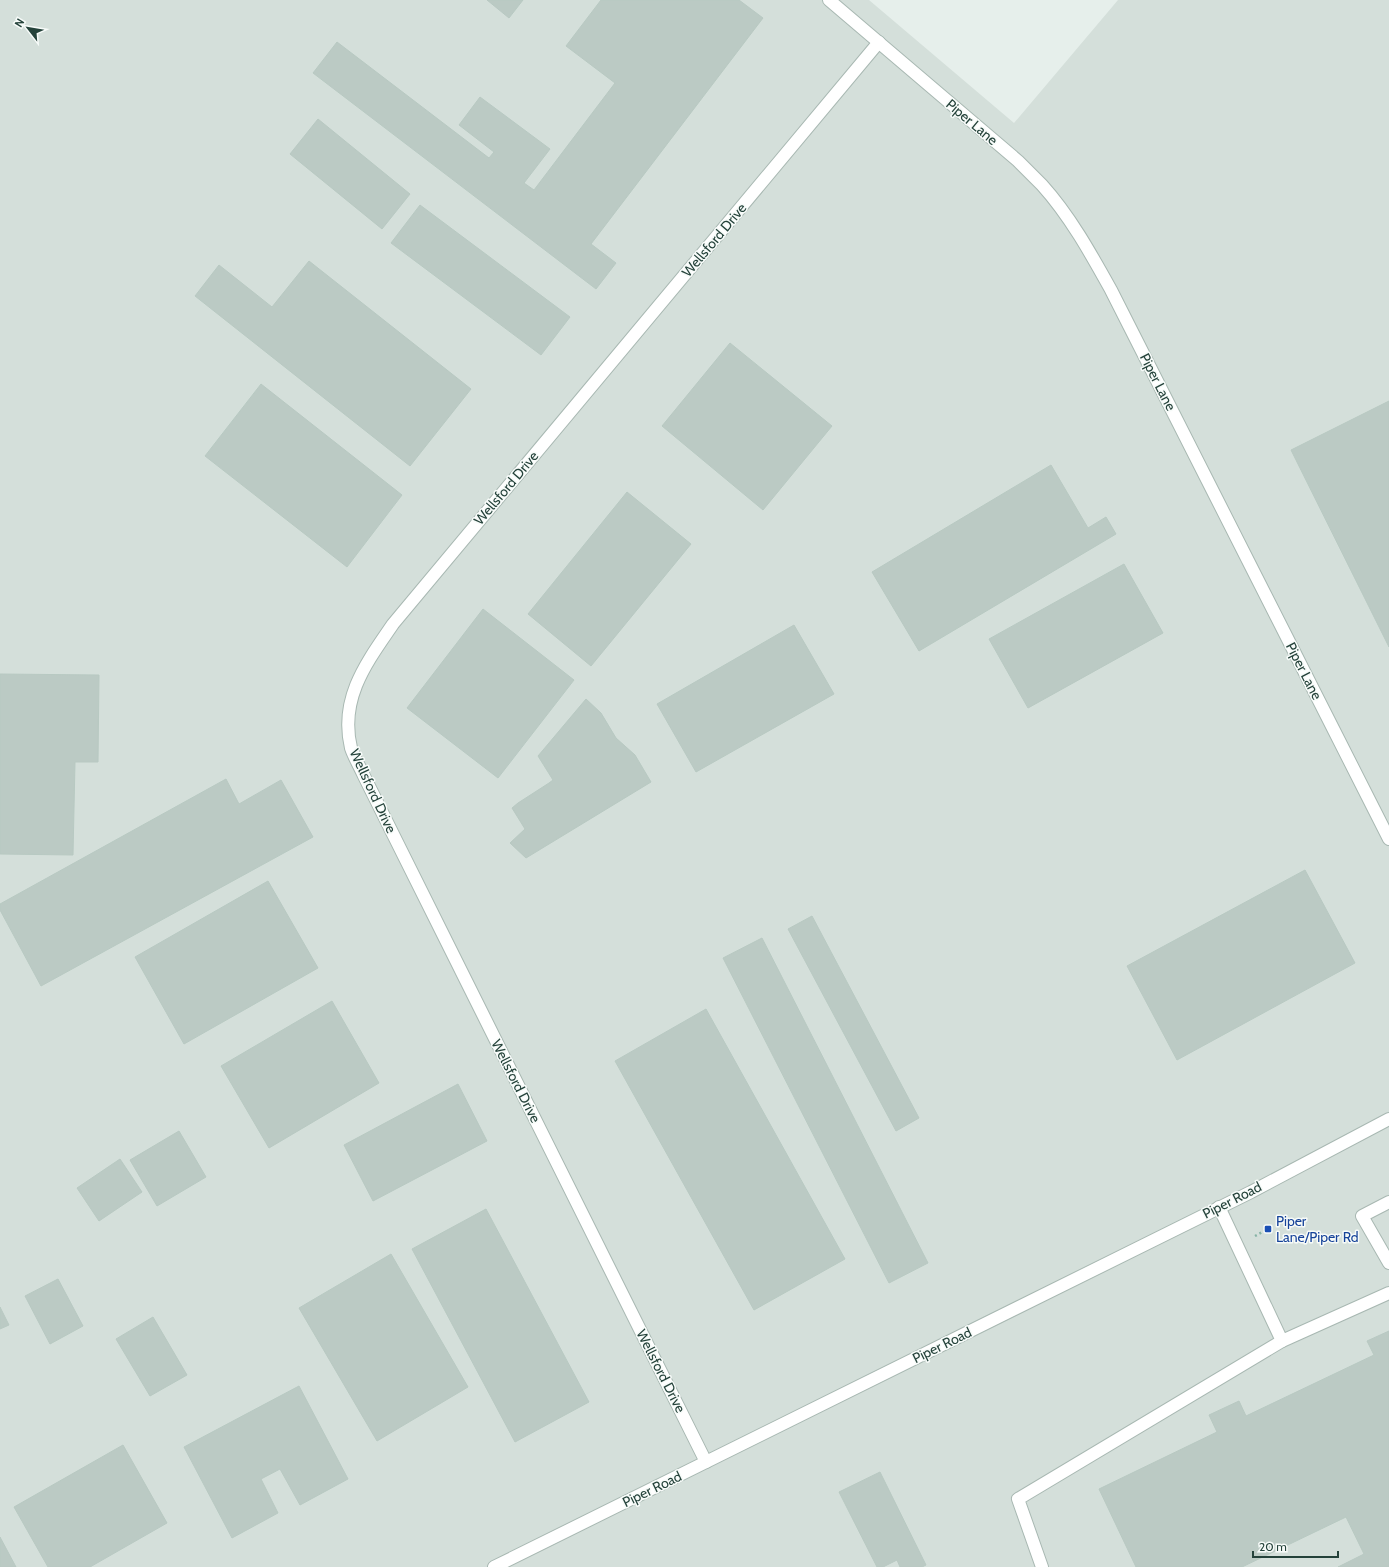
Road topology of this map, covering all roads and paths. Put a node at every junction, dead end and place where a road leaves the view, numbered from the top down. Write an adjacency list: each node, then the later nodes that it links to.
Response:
1 (828, 0): 2 (street, Piper Lane)
2 (879, 42): 3 (street, Piper Lane); 10 (street, Wellsford Drive)
3 (1389, 839)
4 (1389, 1119): 6 (street, Piper Road)
5 (1389, 1202): 7 (street)
6 (1219, 1207): 9 (street); 10 (street, Piper Road)
7 (1389, 1263)
8 (1389, 1293): 9 (street)
9 (1282, 1341): 12 (street)
10 (706, 1462): 11 (street, Piper Road)
11 (494, 1567)
12 (1042, 1567)

